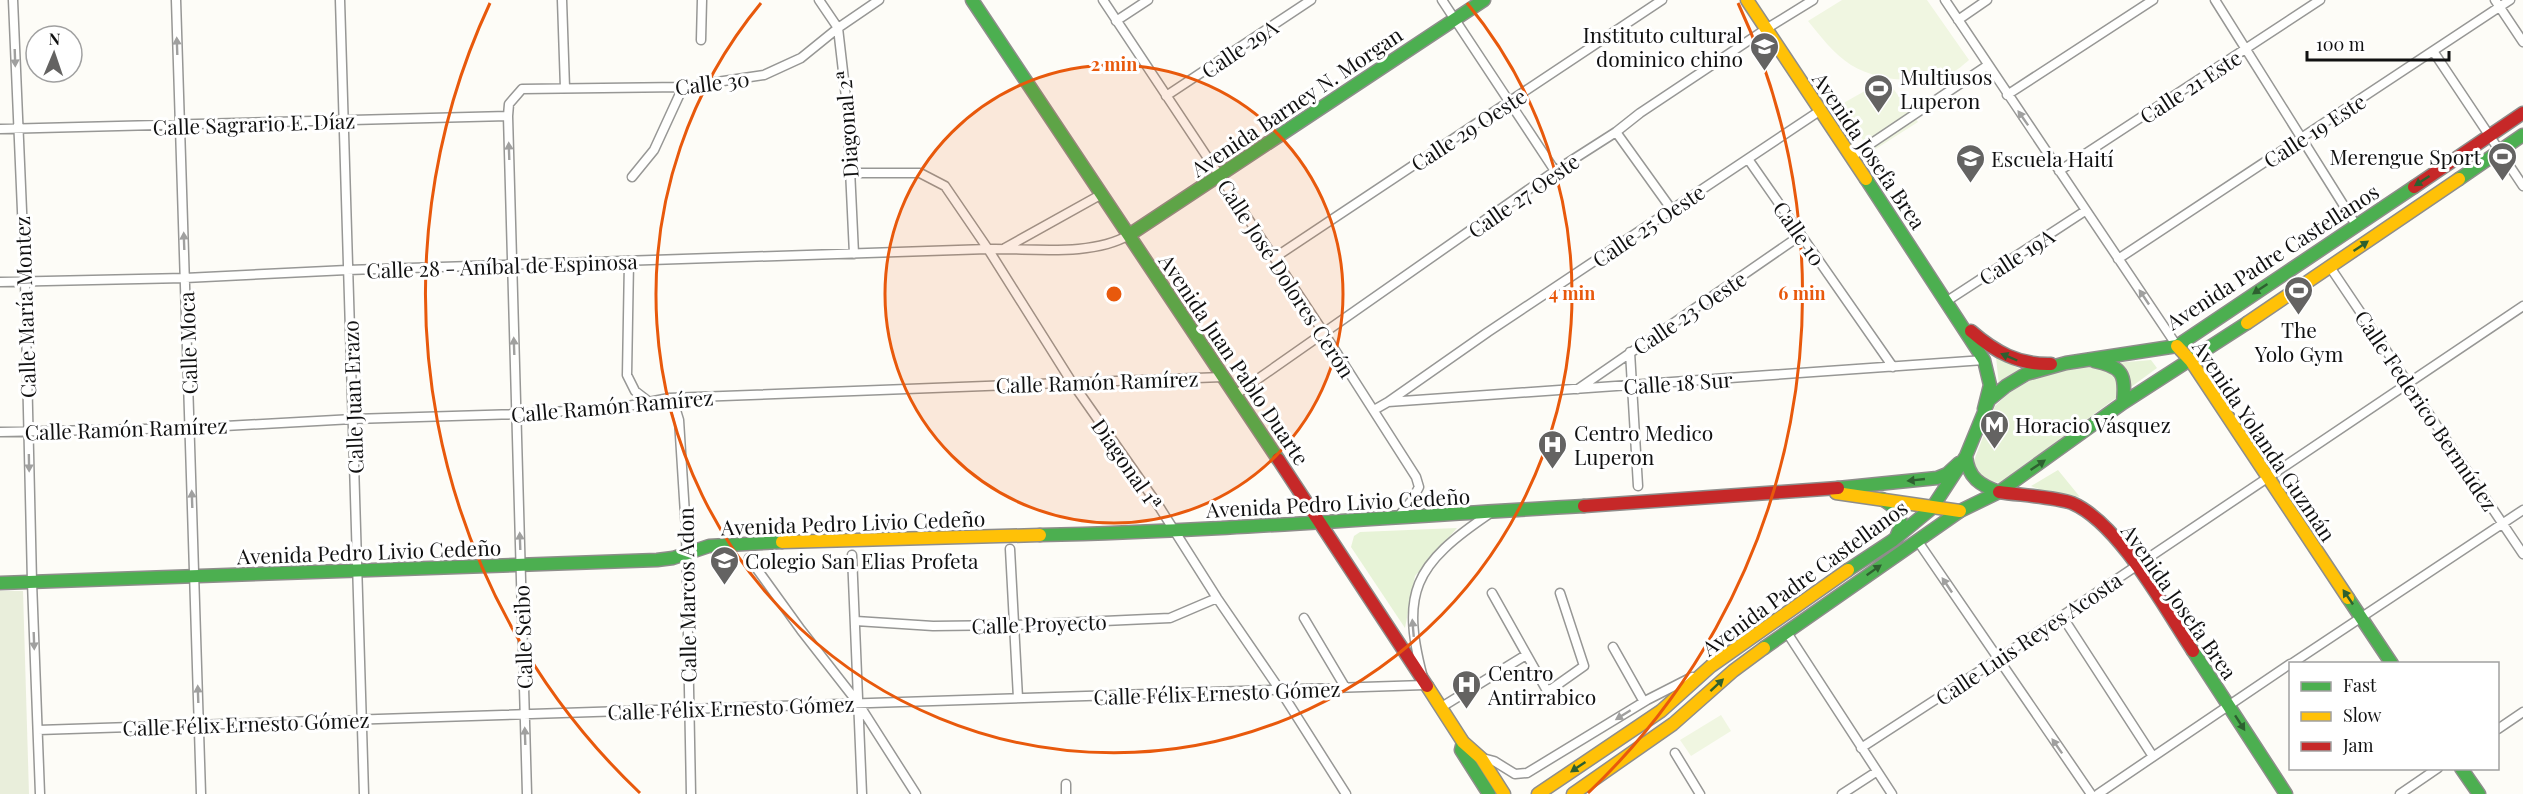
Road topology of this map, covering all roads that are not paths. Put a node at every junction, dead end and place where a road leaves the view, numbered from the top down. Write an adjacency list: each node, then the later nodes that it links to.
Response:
1 (13, 0): 45 (street, Calle María Montez, one-way to 45)
2 (176, 0): 44 (street, Calle Moca, one-way to 2)
3 (340, 0): 43 (street, Calle Juan Erazo)
4 (562, 0): 35 (street)
5 (702, 0): 29 (street)
6 (819, 0): 27 (street, Diagonal 2ª)
7 (879, 0): 27 (street, Calle 30)
8 (972, 0): 60 (main road, Avenida Juan Pablo Duarte)
9 (1103, 0): 26 (street, Calle José Dolores Cerón)
10 (1148, 0): 26 (street)
11 (1311, 0): 38 (street, Calle 29A)
12 (1442, 0): 24 (street)
13 (1484, 0): 24 (main road, Avenida Barney N. Morgan)
14 (1662, 0): 39 (street, Calle 29 Oeste)
15 (1747, 0): 28 (main road, Avenida Josefa Brea)
16 (1813, 0): 28 (street, Calle 27 Oeste)
17 (1945, 0): 25 (street, Avenida Yolanda Guzmán)
18 (1987, 0): 25 (street)
19 (2153, 0): 37 (street)
20 (2215, 0): 31 (street)
21 (2320, 0): 31 (street, Calle 21 Este)
22 (2510, 0): 23 (street, Calle 19 Este)
23 (2497, 3): 30 (street); 32 (street, Calle 19 Este)
24 (1455, 19): 39 (street); 57 (main road, Avenida Barney N. Morgan)
25 (1958, 20): 33 (street, Avenida Yolanda Guzmán)
26 (1116, 21): 38 (street, Calle José Dolores Cerón)
27 (838, 28): 34 (street, Calle 30); 56 (street, Diagonal 2ª)
28 (1766, 29): 40 (main road, Avenida Josefa Brea); 47 (street, Calle 27 Oeste)
29 (701, 40)
30 (2523, 42)
31 (2247, 48): 49 (street); 55 (street, Calle 21 Este)
32 (2433, 51): 49 (street, Calle 19 Este); 50 (street)
33 (1988, 65): 37 (street, Avenida Yolanda Guzmán); 52 (street)
34 (683, 87): 35 (street, Calle 30); 58 (street)
35 (565, 88): 36 (street, Calle 30)
36 (522, 89): 42 (street, Calle Seibo)
37 (2007, 95): 55 (street, Avenida Yolanda Guzmán, one-way to 37)
38 (1166, 96): 57 (street, Calle José Dolores Cerón)
39 (1509, 101): 54 (street); 69 (street, Calle 29 Oeste)
40 (1821, 110): 52 (main road, Avenida Josefa Brea); 53 (street, Calle 25 Oeste)
41 (2523, 113): 50 (main road, Avenida Padre Castellanos)
42 (508, 116): 43 (street, Calle Sagrario E. Díaz); 72 (street, Calle Seibo, one-way to 42)
43 (344, 119): 44 (street, Calle Sagrario E. Díaz); 74 (street, Calle Juan Erazo)
44 (180, 126): 45 (street, Calle Sagrario E. Díaz); 75 (street, Calle Moca, one-way to 44)
45 (17, 128): 46 (street, Calle Sagrario E. Díaz); 76 (street, Calle María Montez)
46 (0, 129)
47 (1616, 132): 54 (street, Calle 27 Oeste); 61 (street)
48 (2523, 135): 51 (main road, Avenida Padre Castellanos)
49 (2302, 137): 63 (street); 70 (street, Calle 19 Este)
50 (2489, 137): 51 (street); 63 (main road, Avenida Padre Castellanos, one-way to 63)
51 (2499, 152): 59 (street); 73 (main road, Avenida Padre Castellanos, one-way to 51)
52 (1851, 157): 78 (main road, Avenida Josefa Brea)
53 (1748, 159): 61 (street, Calle 25 Oeste); 64 (street, Calle 10)
54 (1555, 171): 81 (street, Calle 27 Oeste)
55 (2059, 171): 62 (street, Avenida Yolanda Guzmán)
56 (850, 173): 66 (street, Diagonal 1ª); 68 (street, Diagonal 2ª)
57 (1219, 176): 65 (main road, Avenida Barney N. Morgan); 69 (street, Calle José Dolores Cerón)
58 (632, 177)
59 (2523, 186)
60 (1102, 194): 65 (main road, Avenida Juan Pablo Duarte); 67 (street, Calle 28 - Aníbal de Espinosa)
61 (1672, 210): 97 (street, Calle 25 Oeste)
62 (2085, 211): 70 (street, Avenida Yolanda Guzmán); 78 (street, Calle 19A)
63 (2356, 225): 82 (main road, Avenida Padre Castellanos, one-way to 82)
64 (1801, 235): 83 (street, Calle 23 Oeste); 88 (street, Calle 10)
65 (1129, 236): 67 (street, Calle 28 - Aníbal de Espinosa); 89 (main road, Avenida Juan Pablo Duarte)
66 (988, 249): 67 (street, Calle 28 - Aníbal de Espinosa); 68 (street, Calle 28 - Aníbal de Espinosa); 90 (street, Diagonal 1ª)
67 (1004, 249)
68 (854, 254): 71 (street, Calle 28 - Aníbal de Espinosa)
69 (1274, 258): 81 (street, Calle José Dolores Cerón)
70 (2118, 259): 82 (street, Avenida Yolanda Guzmán, one-way to 70)
71 (630, 261): 72 (street, Calle 28 - Aníbal de Espinosa); 96 (street)
72 (512, 264): 74 (street, Calle 28 - Aníbal de Espinosa); 100 (street, Calle Seibo, one-way to 72)
73 (2330, 267): 86 (main road, Avenida Padre Castellanos); 91 (street, Calle Federico Bermúdez)
74 (347, 270): 75 (street, Calle 28 - Aníbal de Espinosa); 102 (street, Calle Juan Erazo)
75 (185, 278): 76 (street, Calle 28 - Aníbal de Espinosa); 103 (street, Calle Moca)
76 (25, 281): 77 (street, Calle 28 - Aníbal de Espinosa); 105 (street, Calle María Montez)
77 (0, 282)
78 (1947, 301): 80 (main road, Avenida Josefa Brea)
79 (2523, 306): 91 (street, Calle Luis Reyes Acosta)
80 (1961, 322): 85 (main road, Avenida Josefa Brea); 87 (main road, Avenida Josefa Brea, one-way to 80)
81 (1324, 333): 94 (street, Calle 27 Oeste); 99 (street, Calle José Dolores Cerón)
82 (2177, 345): 84 (main road, Avenida Padre Castellanos); 86 (main road, Avenida Yolanda Guzmán)
83 (1630, 352): 92 (street); 93 (street, Calle 23 Oeste)
84 (2088, 359): 87 (main road, Avenida Padre Castellanos); 98 (main road)
85 (1984, 360): 88 (street, Calle 18 Sur); 101 (main road, Avenida Josefa Brea)
86 (2191, 361): 98 (main road, Avenida Padre Castellanos); 107 (main road, Avenida Yolanda Guzmán)
87 (2066, 363): 101 (main road, Avenida Padre Castellanos)
88 (1893, 367): 92 (street, Calle 18 Sur)
89 (1223, 377): 90 (street, Calle Ramón Ramírez); 94 (main road, Avenida Juan Pablo Duarte)
90 (1071, 381): 95 (street, Calle Ramón Ramírez); 119 (street, Diagonal 1ª)
91 (2409, 383): 107 (street, Calle Luis Reyes Acosta); 118 (street, Calle Federico Bermúdez)
92 (1632, 385): 93 (street, Calle 18 Sur); 108 (street)
93 (1578, 389): 97 (street, Calle 18 Sur)
94 (1235, 395): 117 (main road, Avenida Juan Pablo Duarte)
95 (669, 398): 96 (street, Calle Ramón Ramírez); 123 (street, Calle Marcos Adon)
96 (648, 401): 100 (street, Calle Ramón Ramírez)
97 (1388, 402): 99 (street, Calle 18 Sur)
98 (2123, 403): 110 (main road, Avenida Padre Castellanos, one-way to 98)
99 (1374, 410): 116 (street, Calle José Dolores Cerón)
100 (516, 414): 102 (street, Calle Ramón Ramírez); 127 (street, Calle Seibo, one-way to 100)
101 (1983, 414): 106 (main road, Avenida Padre Castellanos)
102 (353, 419): 103 (street, Calle Ramón Ramírez); 129 (street, Calle Juan Erazo)
103 (190, 428): 105 (street, Calle Ramón Ramírez); 130 (street, Calle Moca, one-way to 103)
104 (0, 432): 105 (street, Calle Ramón Ramírez)
105 (28, 432): 131 (street, Calle María Montez, one-way to 131)
106 (1966, 456): 109 (main road, Avenida Pedro Livio Cedeño, one-way to 109); 110 (main road, Avenida Josefa Brea); 112 (main road, Avenida Padre Castellanos)
107 (2269, 477): 128 (street, Calle Luis Reyes Acosta); 137 (main road, Avenida Yolanda Guzmán, one-way to 107)
108 (1638, 486)
109 (1817, 490): 111 (main road); 115 (main road, Avenida Pedro Livio Cedeño)
110 (1999, 492): 114 (main road, Avenida Padre Castellanos); 128 (main road, Avenida Josefa Brea)
111 (1882, 499): 112 (main road); 121 (main road)
112 (1932, 508): 114 (main road); 121 (main road, Avenida Padre Castellanos)
113 (2523, 510): 118 (street)
114 (1960, 511): 120 (main road, Avenida Padre Castellanos)
115 (1492, 512): 116 (main road, Avenida Pedro Livio Cedeño); 149 (street, Avenida Pedro Livio Cedeño, one-way to 115)
116 (1398, 518): 117 (main road, Avenida Pedro Livio Cedeño)
117 (1320, 522): 119 (main road, Avenida Pedro Livio Cedeño); 149 (main road, Avenida Juan Pablo Duarte)
118 (2503, 523): 124 (street, Calle Federico Bermúdez); 137 (street)
119 (1173, 532): 123 (main road, Avenida Pedro Livio Cedeño); 135 (street, Diagonal 1ª)
120 (1917, 540): 141 (main road, Avenida Padre Castellanos, one-way to 120); 144 (street, one-way to 120)
121 (1892, 541): 148 (main road, Avenida Padre Castellanos)
122 (1010, 549): 140 (street)
123 (686, 554): 127 (main road, Avenida Pedro Livio Cedeño); 157 (street, Calle Marcos Adon)
124 (2523, 554)
125 (852, 555): 139 (street)
126 (749, 558): 154 (street)
127 (520, 565): 129 (main road, Avenida Pedro Livio Cedeño); 159 (street, Calle Seibo)
128 (2137, 566): 136 (street, Calle Luis Reyes Acosta); 155 (main road, Avenida Josefa Brea)
129 (358, 571): 130 (main road, Avenida Pedro Livio Cedeño); 160 (street, Calle Juan Erazo)
130 (194, 578): 131 (main road, Avenida Pedro Livio Cedeño); 161 (street, Calle Moca, one-way to 130)
131 (32, 582): 132 (main road, Avenida Pedro Livio Cedeño); 163 (street, Calle María Montez, one-way to 163)
132 (0, 583)
133 (1492, 593): 143 (street)
134 (1560, 593): 143 (street)
135 (1217, 598): 140 (street, Calle Proyecto); 151 (street, Diagonal 1ª)
136 (2062, 616): 144 (street, Calle Luis Reyes Acosta); 167 (street)
137 (2361, 617): 145 (street); 146 (main road, Avenida Yolanda Guzmán)
138 (1304, 618): 150 (street)
139 (856, 621): 140 (street, Calle Proyecto); 154 (street)
140 (1014, 625): 152 (street)
141 (1786, 631): 165 (street); 187 (main road, Avenida Padre Castellanos, one-way to 141)
142 (1612, 647): 153 (street)
143 (1526, 656): 156 (street)
144 (1998, 659): 165 (street, Calle Luis Reyes Acosta); 191 (street, one-way to 144)
145 (2294, 662)
146 (2391, 662)
147 (2289, 665): 155 (street)
148 (1711, 666): 153 (street); 186 (main road, Avenida Padre Castellanos, one-way to 186)
149 (1425, 685): 150 (street, Calle Félix Ernesto Gómez); 156 (main road, Avenida Juan Pablo Duarte)
150 (1345, 687): 151 (street, Calle Félix Ernesto Gómez)
151 (1280, 690): 152 (street, Calle Félix Ernesto Gómez); 182 (street, Diagonal 1ª)
152 (1018, 698): 154 (street, Calle Félix Ernesto Gómez)
153 (1644, 702): 168 (street, one-way to 168)
154 (858, 703): 157 (street, Calle Félix Ernesto Gómez); 179 (street); 180 (street)
155 (2228, 705): 167 (street); 193 (main road, Avenida Josefa Brea, one-way to 193)
156 (1440, 708): 164 (main road, Avenida Juan Pablo Duarte)
157 (688, 709): 159 (street, Calle Félix Ernesto Gómez); 178 (street, Calle Marcos Adon)
158 (2523, 712): 162 (street)
159 (525, 714): 160 (street, Calle Félix Ernesto Gómez); 177 (street, Calle Seibo, one-way to 159)
160 (362, 720): 161 (street, Calle Félix Ernesto Gómez); 176 (street, Calle Juan Erazo)
161 (199, 725): 163 (street, Calle Félix Ernesto Gómez); 175 (street, Calle Moca)
162 (2499, 728)
163 (38, 730): 174 (street, Calle María Montez)
164 (1462, 742): 168 (main road, Avenida Juan Pablo Duarte); 172 (main road, Avenida Juan Pablo Duarte)
165 (1861, 748): 171 (street)
166 (1675, 753): 188 (street)
167 (2152, 755): 192 (street)
168 (1479, 757): 185 (main road, Avenida Juan Pablo Duarte)
169 (2435, 770): 194 (street)
170 (2463, 770): 195 (main road)
171 (1876, 772): 189 (street); 190 (street)
172 (1479, 780): 183 (street); 184 (main road, Avenida Juan Pablo Duarte)
173 (1066, 784): 181 (street)
174 (40, 794)
175 (201, 794)
176 (364, 794)
177 (527, 794)
178 (691, 794)
179 (862, 794)
180 (916, 794)
181 (1066, 794)
182 (1346, 794)
183 (1478, 794)
184 (1489, 794)
185 (1504, 794)
186 (1538, 794)
187 (1572, 794)
188 (1700, 794)
189 (1842, 794)
190 (1892, 794)
191 (2091, 794)
192 (2098, 794)
193 (2286, 794)
194 (2400, 794)
195 (2479, 794)

